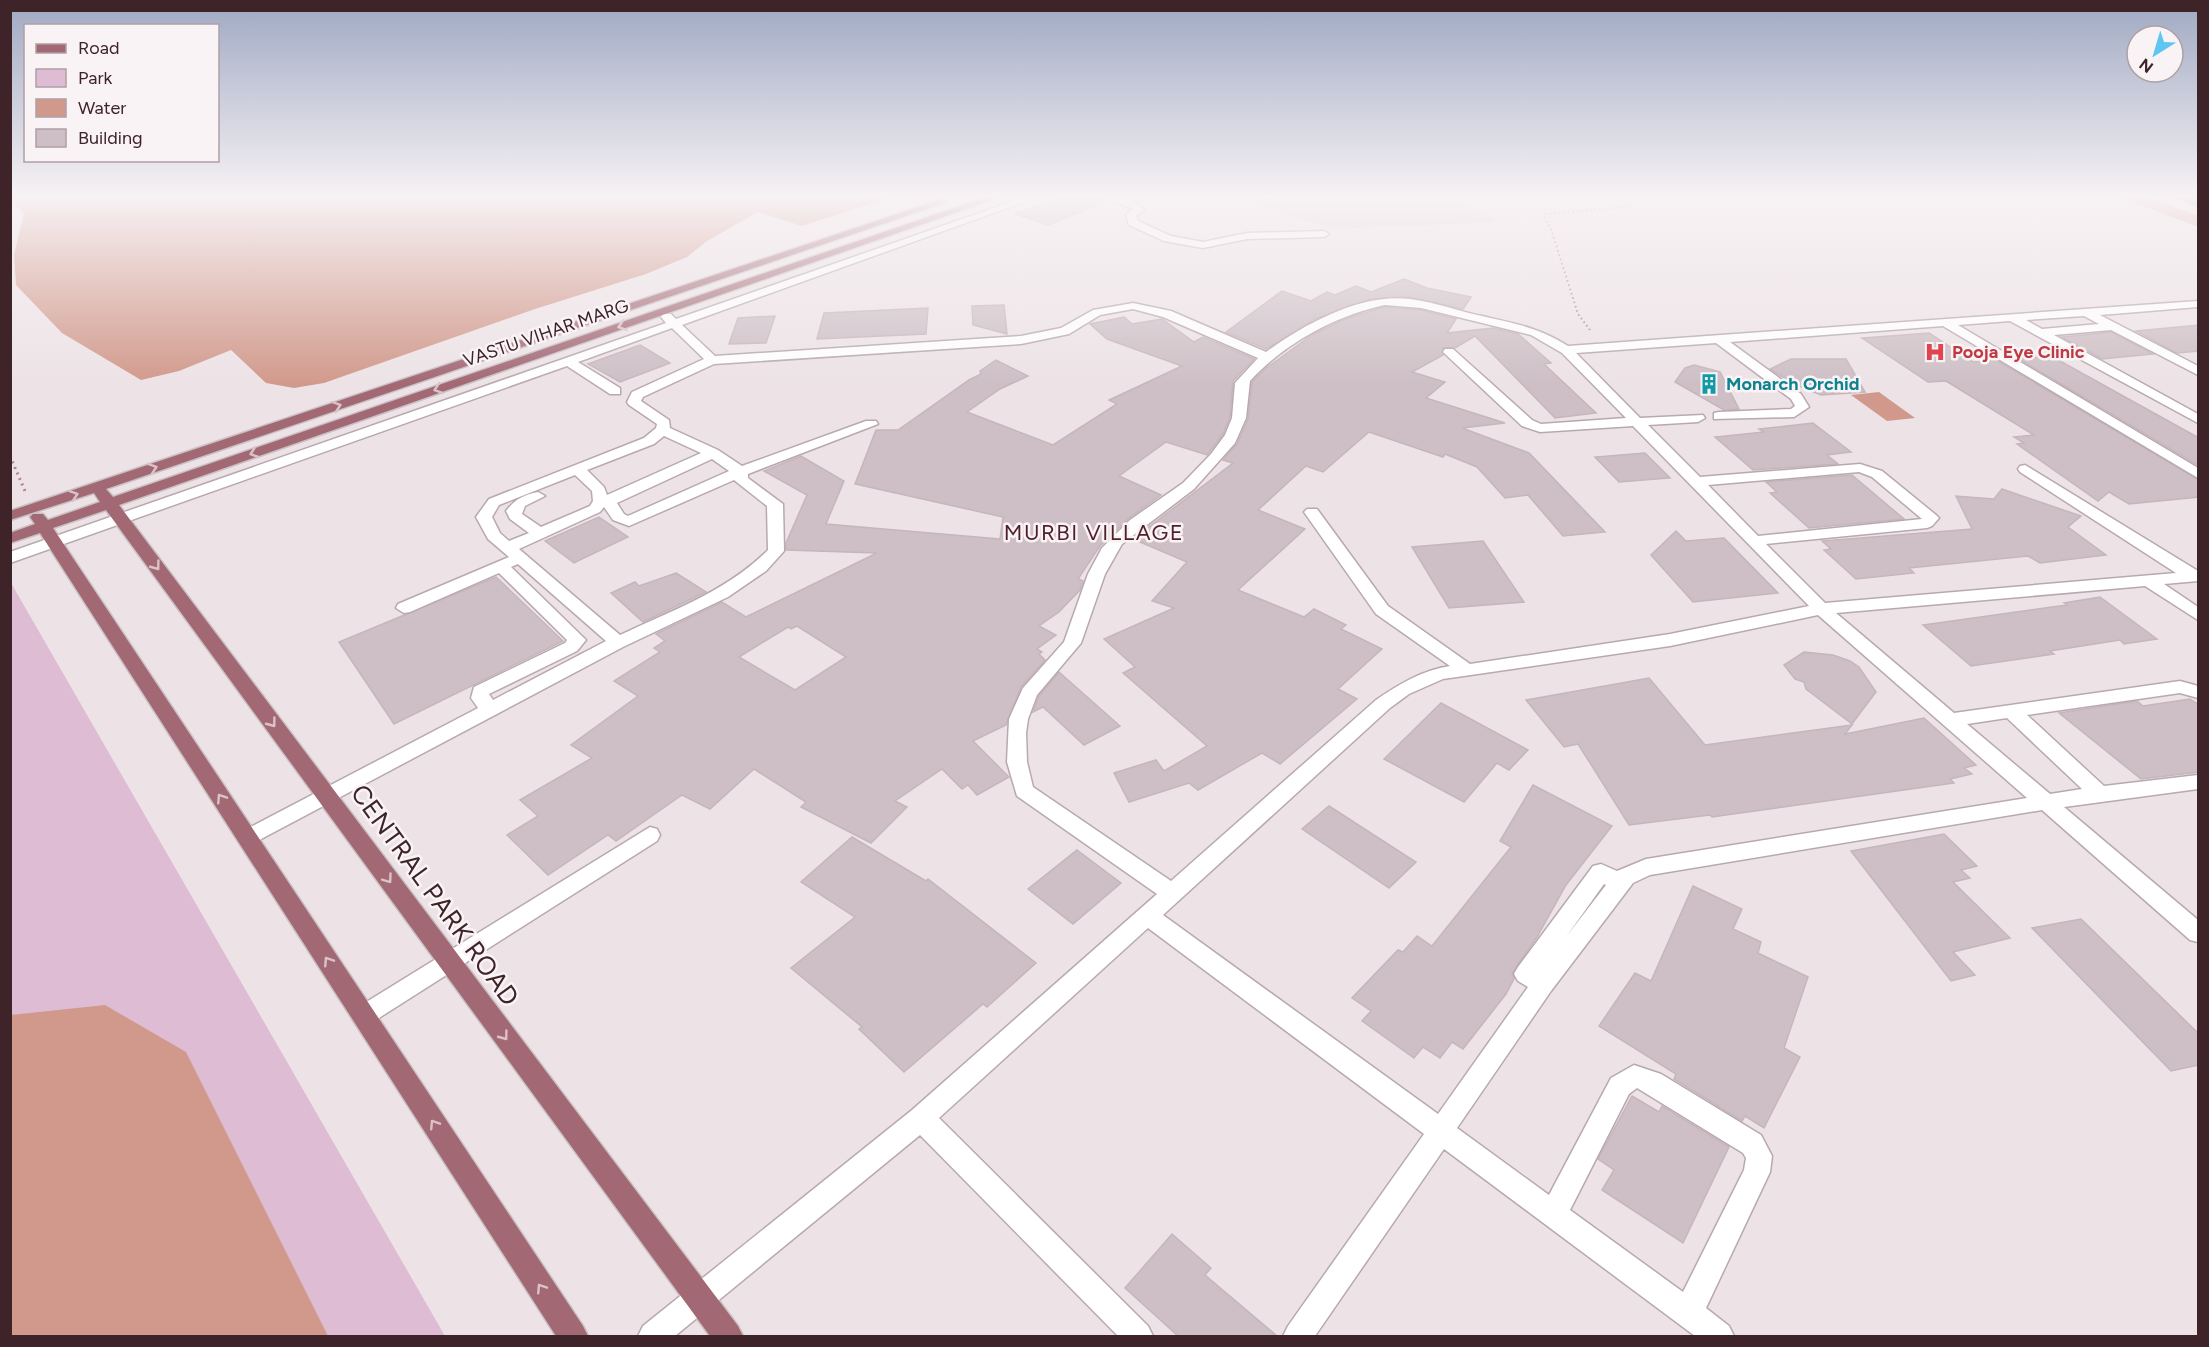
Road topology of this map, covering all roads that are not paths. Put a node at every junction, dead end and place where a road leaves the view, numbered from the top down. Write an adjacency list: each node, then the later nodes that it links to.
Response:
1 (771, 260): 32 (main road, VASTU VIHAR MARG, one-way to 1)
2 (813, 260): 6 (main road, VASTU VIHAR MARG)
3 (854, 260): 9 (street)
4 (2199, 304): 5 (street)
5 (2086, 312): 7 (street); 10 (street)
6 (660, 313): 9 (street); 33 (main road, VASTU VIHAR MARG, one-way to 33)
7 (2011, 317): 8 (street); 11 (street)
8 (1944, 322): 12 (street); 30 (street)
9 (675, 323): 16 (street); 17 (street)
10 (2113, 326): 11 (street); 18 (street)
11 (2039, 333): 22 (street)
12 (1719, 339): 13 (street); 20 (street)
13 (1566, 350): 15 (street); 23 (street)
14 (1449, 352): 23 (street)
15 (1269, 358): 16 (street); 60 (street)
16 (712, 360): 25 (street)
17 (568, 361): 19 (street); 33 (street)
18 (2199, 371)
19 (615, 391)
20 (1719, 417)
21 (1698, 418): 23 (street)
22 (2199, 419)
23 (1637, 421): 31 (street)
24 (871, 424): 28 (street)
25 (663, 430): 26 (street); 29 (street)
26 (712, 453): 28 (street); 28 (street)
27 (2025, 469): 43 (street)
28 (740, 472): 48 (street)
29 (581, 473): 37 (street); 37 (street); 40 (street)
30 (2199, 474)
31 (1696, 482): 39 (street); 39 (street)
32 (97, 487): 33 (main road, CENTRAL PARK ROAD); 36 (main road, VASTU VIHAR MARG, one-way to 32)
33 (115, 511): 36 (street); 56 (main road, CENTRAL PARK ROAD, one-way to 56)
34 (1312, 512): 49 (street)
35 (10, 516): 36 (main road)
36 (44, 526): 38 (main road); 41 (street); 59 (main road, one-way to 36)
37 (540, 533): 40 (street)
38 (10, 538)
39 (1754, 541): 46 (street)
40 (513, 553): 42 (street); 48 (street)
41 (10, 558)
42 (501, 566): 45 (street); 51 (street)
43 (2196, 576): 44 (street)
44 (2151, 582): 46 (street); 47 (street)
45 (404, 608)
46 (1821, 609): 49 (street); 53 (street)
47 (2199, 615)
48 (618, 642): 51 (street)
49 (1467, 670): 60 (street)
50 (2199, 692): 52 (street)
51 (491, 710): 56 (street)
52 (2011, 711): 53 (street); 55 (street)
53 (1951, 720): 57 (street)
54 (2199, 782): 55 (street)
55 (2100, 794): 57 (street)
56 (328, 797): 59 (street); 63 (main road, CENTRAL PARK ROAD, one-way to 63)
57 (2047, 803): 62 (street); 66 (street)
58 (650, 835): 63 (street)
59 (248, 838): 64 (main road, one-way to 59)
60 (1172, 893): 61 (street)
61 (1147, 915): 65 (street); 66 (street)
62 (2199, 933)
63 (450, 963): 64 (street); 68 (main road, CENTRAL PARK ROAD, one-way to 68)
64 (363, 1016): 70 (main road, one-way to 64)
65 (921, 1118): 68 (street); 73 (street)
66 (1442, 1131): 67 (street); 74 (street)
67 (1554, 1214): 69 (street); 69 (street)
68 (699, 1297): 71 (street); 72 (main road, CENTRAL PARK ROAD)
69 (1688, 1314): 75 (street)
70 (573, 1336)
71 (653, 1336)
72 (728, 1336)
73 (1138, 1336)
74 (1298, 1336)
75 (1719, 1336)

